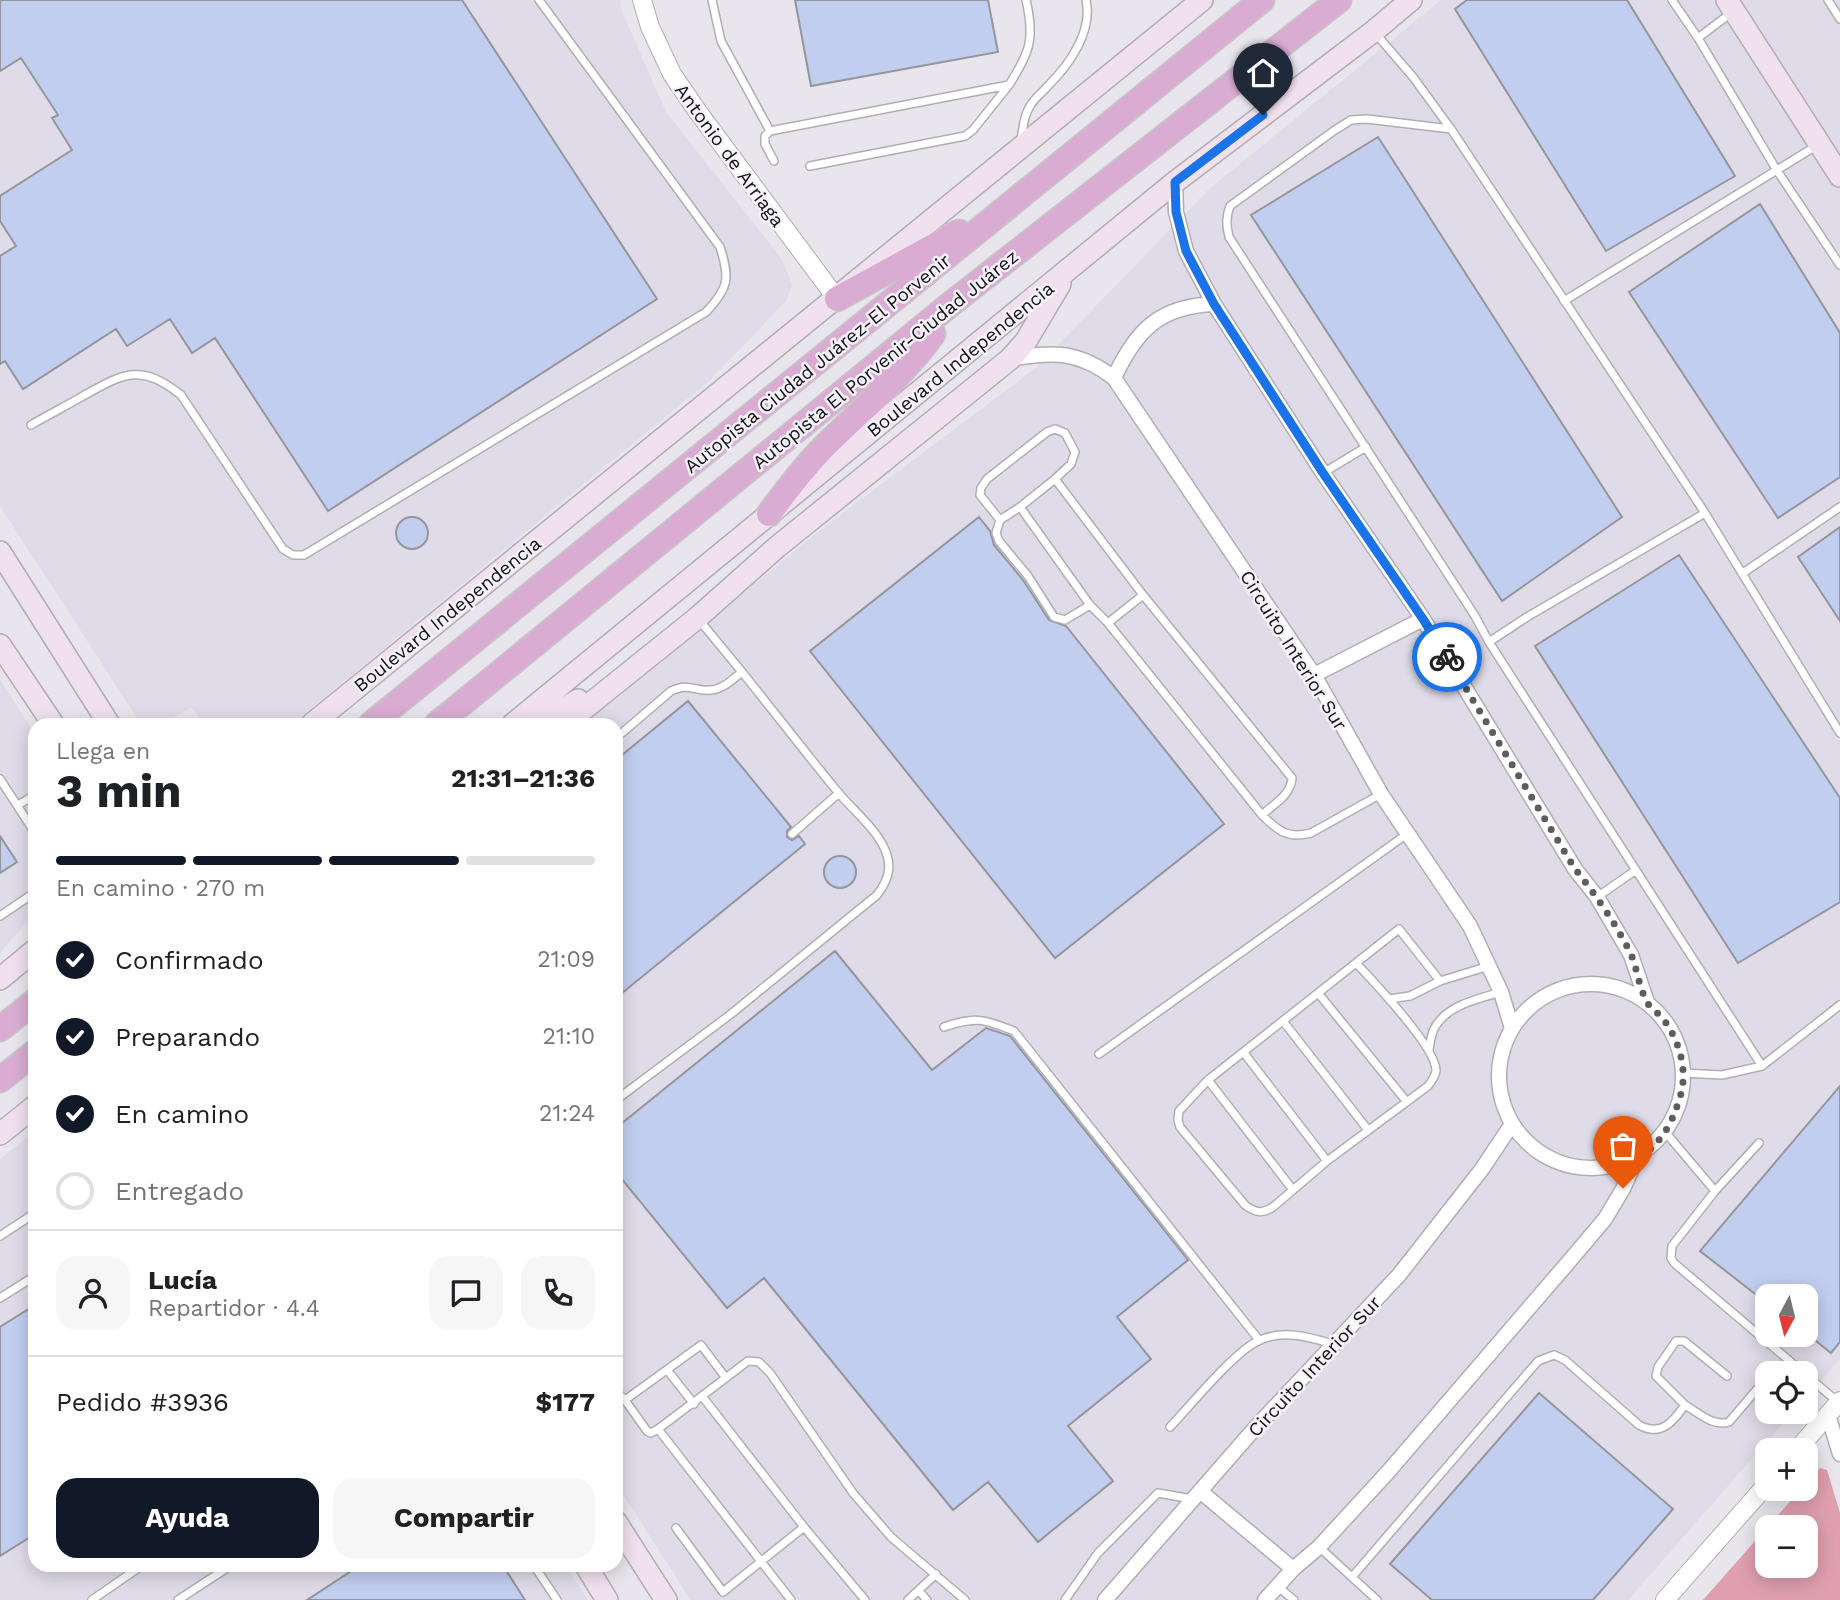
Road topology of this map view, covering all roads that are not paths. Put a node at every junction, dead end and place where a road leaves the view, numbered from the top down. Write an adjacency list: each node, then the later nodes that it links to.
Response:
1 (539, 0): 35 (lane)
2 (642, 0): 29 (street, Antonio de Arriaga)
3 (712, 0): 18 (lane)
4 (1026, 0): 16 (lane)
5 (1086, 0): 20 (lane)
6 (1202, 0): 20 (main road, Boulevard Independencia)
7 (1262, 0): 26 (highway, Autopista Ciudad Juárez-El Porvenir)
8 (1339, 0): 31 (highway, Autopista El Porvenir-Ciudad Juárez)
9 (1411, 0): 14 (main road, Boulevard Independencia)
10 (1672, 0): 15 (lane)
11 (1828, 0): 13 (lane)
12 (1731, 5): 15 (lane); 19 (main road)
13 (1840, 19)
14 (1374, 31): 17 (lane); 25 (main road, Boulevard Independencia)
15 (1698, 38): 23 (lane)
16 (1009, 85): 18 (lane); 22 (lane)
17 (1451, 130): 30 (lane); 36 (lane)
18 (770, 131): 21 (lane)
19 (1819, 144): 23 (lane); 24 (main road)
20 (1020, 148): 29 (main road, Boulevard Independencia)
21 (774, 161)
22 (810, 166)
23 (1776, 169): 27 (lane); 30 (lane)
24 (1840, 176)
25 (1175, 182): 28 (main road, Boulevard Independencia); 32 (street)
26 (1015, 202): 29 (highway); 59 (highway, Autopista Ciudad Juárez-El Porvenir)
27 (1840, 265)
28 (1067, 271): 33 (main road); 42 (main road, Boulevard Independencia)
29 (837, 299): 58 (main road, Boulevard Independencia)
30 (1564, 301): 41 (lane)
31 (952, 303): 42 (highway); 60 (highway, Autopista El Porvenir-Ciudad Juárez)
32 (1214, 304): 34 (street); 37 (street)
33 (1010, 359): 34 (street, Circuito Interior Sur); 48 (main road)
34 (1114, 378): 55 (street, Circuito Interior Sur)
35 (31, 425)
36 (1366, 447): 37 (lane); 51 (lane)
37 (1323, 473): 49 (street)
38 (1055, 479): 40 (lane); 43 (lane); 46 (lane)
39 (1840, 507): 45 (lane)
40 (1020, 508): 43 (lane); 47 (lane)
41 (1705, 513): 45 (lane); 51 (lane)
42 (769, 514): 61 (main road, Boulevard Independencia)
43 (1000, 520): 47 (lane)
44 (0, 552): 57 (main road)
45 (1743, 573): 65 (lane)
46 (1143, 595): 50 (lane); 71 (lane)
47 (1090, 605): 50 (lane)
48 (697, 618): 53 (main road); 54 (lane)
49 (1423, 619): 55 (street); 77 (street)
50 (1108, 623): 71 (lane)
51 (1489, 642): 75 (lane)
52 (0, 645): 56 (main road)
53 (652, 655): 62 (main road); 63 (main road)
54 (742, 672): 64 (lane); 67 (lane)
55 (1314, 675): 68 (street, Circuito Interior Sur)
56 (49, 718)
57 (105, 718)
58 (319, 718)
59 (379, 718)
60 (444, 718)
61 (520, 718)
62 (548, 718)
63 (573, 718)
64 (623, 732)
65 (1840, 733)
66 (0, 779): 70 (lane)
67 (839, 793): 74 (lane); 102 (lane)
68 (1381, 793): 71 (lane); 73 (street, Circuito Interior Sur)
69 (28, 800): 70 (lane)
70 (18, 806): 72 (lane)
71 (1262, 815)
72 (28, 822)
73 (1408, 833): 81 (street, Circuito Interior Sur); 96 (lane)
74 (792, 834)
75 (1636, 870): 77 (lane); 98 (lane)
76 (28, 897): 78 (lane)
77 (1597, 897): 87 (street)
78 (0, 916)
79 (28, 956): 82 (main road)
80 (1356, 963): 83 (lane); 85 (lane); 86 (lane)
81 (1489, 966): 83 (lane); 84 (street, Circuito Interior Sur)
82 (0, 979)
83 (1440, 981): 86 (lane)
84 (1501, 992): 92 (street, Circuito Interior Sur); 94 (lane)
85 (1318, 993): 90 (lane); 103 (lane)
86 (1389, 999): 94 (lane)
87 (1647, 1002): 92 (street); 99 (street)
88 (1840, 1005): 98 (lane)
89 (28, 1007): 93 (highway)
90 (1283, 1021): 95 (lane); 106 (lane)
91 (944, 1027): 118 (lane)
92 (1512, 1028): 105 (street)
93 (0, 1029)
94 (1429, 1050): 103 (lane)
95 (1244, 1053): 101 (lane); 111 (lane)
96 (1099, 1054)
97 (28, 1058): 100 (highway)
98 (1762, 1066): 99 (lane)
99 (1683, 1073): 107 (street)
100 (0, 1080)
101 (1208, 1080): 112 (lane); 112 (lane)
102 (623, 1095)
103 (1407, 1102): 106 (lane)
104 (28, 1112): 108 (main road)
105 (1512, 1124): 110 (street); 119 (street, Circuito Interior Sur)
106 (1368, 1130): 111 (lane)
107 (1665, 1133): 110 (street); 113 (lane)
108 (0, 1134)
109 (1759, 1143): 113 (lane)
110 (1636, 1159): 140 (street)
111 (1327, 1161): 112 (lane)
112 (1293, 1190)
113 (1715, 1191): 120 (lane)
114 (28, 1218): 115 (lane)
115 (0, 1236)
116 (28, 1280): 117 (lane)
117 (0, 1298)
118 (1259, 1340): 119 (lane); 131 (lane)
119 (1333, 1344): 135 (street, Circuito Interior Sur)
120 (1789, 1361)
121 (667, 1371): 123 (lane); 127 (lane); 128 (lane)
122 (1727, 1376): 129 (lane)
123 (726, 1378): 126 (lane); 147 (lane)
124 (1818, 1387): 130 (lane)
125 (1755, 1392): 129 (lane)
126 (702, 1396): 128 (lane); 137 (lane)
127 (625, 1400): 132 (lane)
128 (694, 1404): 132 (lane)
129 (1685, 1405): 148 (lane)
130 (1836, 1406): 133 (street); 134 (street)
131 (1170, 1427)
132 (659, 1429): 141 (lane)
133 (1808, 1438)
134 (1840, 1454)
135 (1196, 1495): 142 (street); 163 (lane); 164 (street, Circuito Interior Sur)
136 (1755, 1498): 168 (street)
137 (804, 1527): 141 (lane); 159 (lane)
138 (677, 1528): 151 (lane)
139 (623, 1533): 156 (main road)
140 (1319, 1547): 142 (street); 148 (lane)
141 (760, 1562): 151 (lane); 158 (lane)
142 (1293, 1569): 149 (street)
143 (132, 1572): 152 (lane)
144 (221, 1572): 153 (lane)
145 (538, 1572): 154 (lane)
146 (590, 1572): 155 (main road)
147 (936, 1574): 150 (lane); 162 (lane)
148 (1352, 1577): 167 (lane)
149 (1277, 1586): 165 (street); 166 (lane)
150 (919, 1591): 160 (lane); 161 (lane)
151 (723, 1592): 157 (lane)
152 (92, 1600)
153 (178, 1600)
154 (557, 1600)
155 (607, 1600)
156 (666, 1600)
157 (729, 1600)
158 (791, 1600)
159 (865, 1600)
160 (908, 1600)
161 (927, 1600)
162 (965, 1600)
163 (1065, 1600)
164 (1105, 1600)
165 (1265, 1600)
166 (1294, 1600)
167 (1377, 1600)
168 (1665, 1600)

